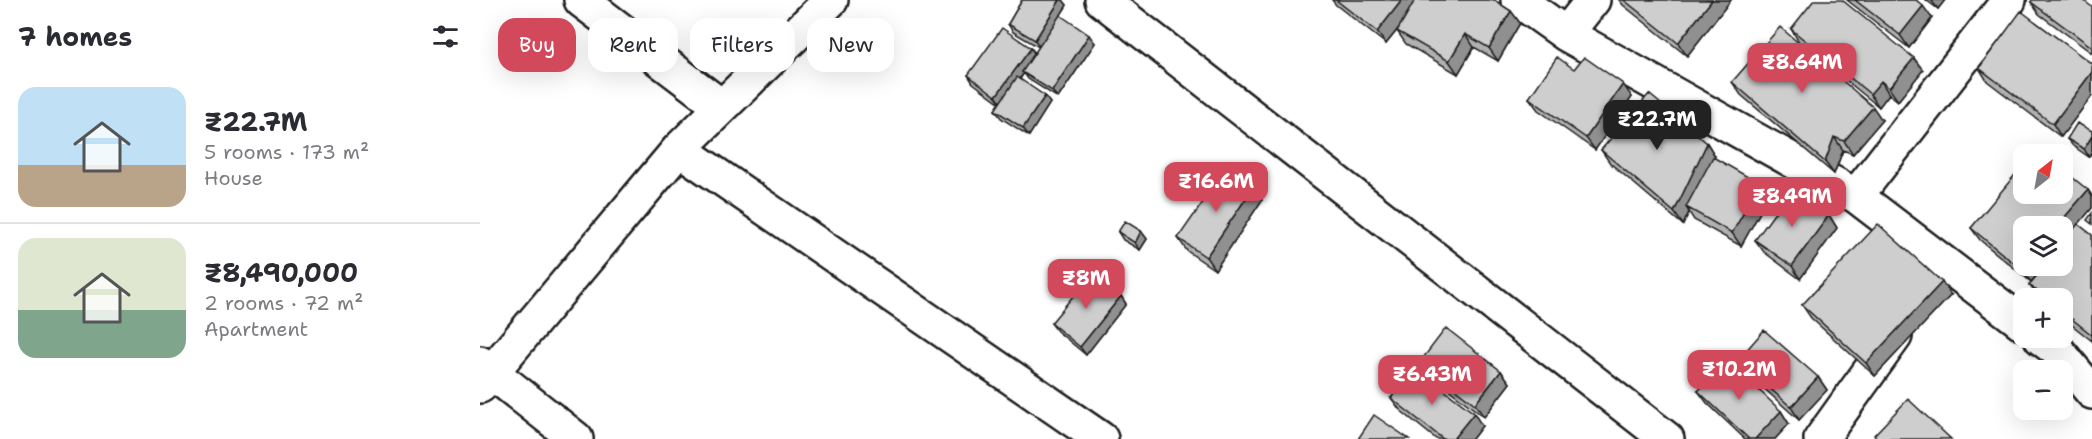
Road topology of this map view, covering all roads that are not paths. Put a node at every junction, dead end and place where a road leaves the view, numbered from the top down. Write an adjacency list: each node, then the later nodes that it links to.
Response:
1 (581, 0): 8 (street)
2 (831, 0): 8 (street)
3 (1102, 0): 18 (street)
4 (1518, 0): 7 (street)
5 (1593, 0): 7 (street)
6 (2009, 0): 10 (street)
7 (1566, 34): 10 (street)
8 (722, 106): 9 (street)
9 (679, 149): 14 (street); 17 (street)
10 (1856, 196): 12 (street)
11 (1911, 314): 19 (street)
12 (2013, 318)
13 (2054, 348): 15 (street)
14 (484, 374): 16 (street)
15 (2092, 392)
16 (576, 439)
17 (1101, 439)
18 (1667, 439)
19 (1821, 439)

